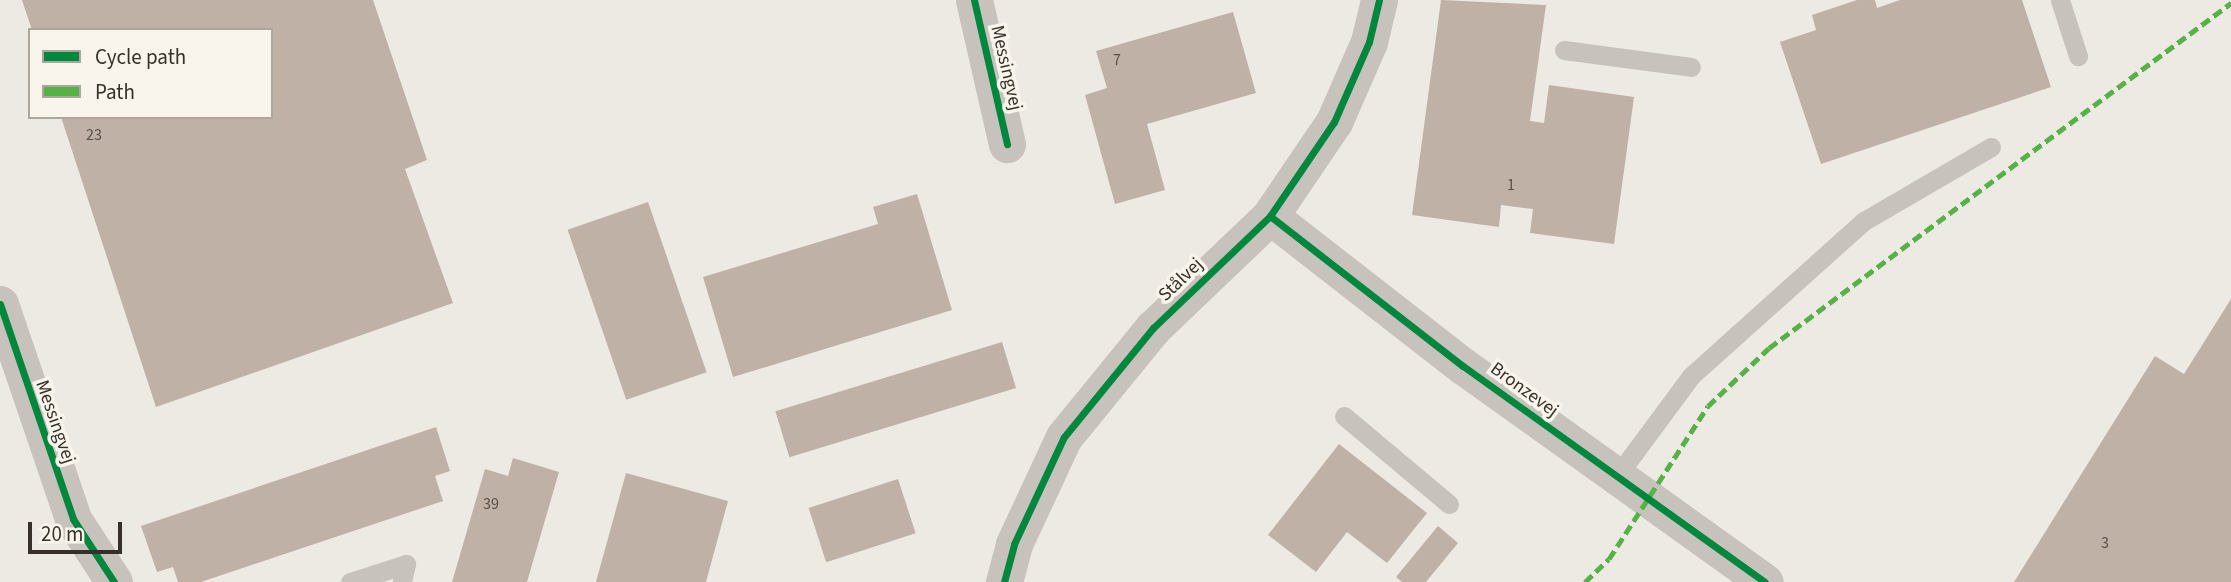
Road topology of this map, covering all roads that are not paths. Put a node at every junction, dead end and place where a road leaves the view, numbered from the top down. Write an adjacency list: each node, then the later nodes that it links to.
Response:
1 (974, 0): 7 (street, Messingvej)
2 (1379, 0): 9 (street, Stålvej)
3 (2060, 0): 5 (lane)
4 (1564, 50): 6 (lane)
5 (2078, 56)
6 (1691, 67)
7 (1007, 144)
8 (1991, 147): 12 (lane)
9 (1270, 216): 12 (street, Bronzevej); 17 (street, Stålvej)
10 (0, 303): 14 (street, Messingvej)
11 (1344, 416): 13 (lane)
12 (1617, 476): 18 (street, Bronzevej)
13 (1449, 504)
14 (114, 582)
15 (350, 582): 16 (lane)
16 (402, 582)
17 (1004, 582)
18 (1765, 582)

